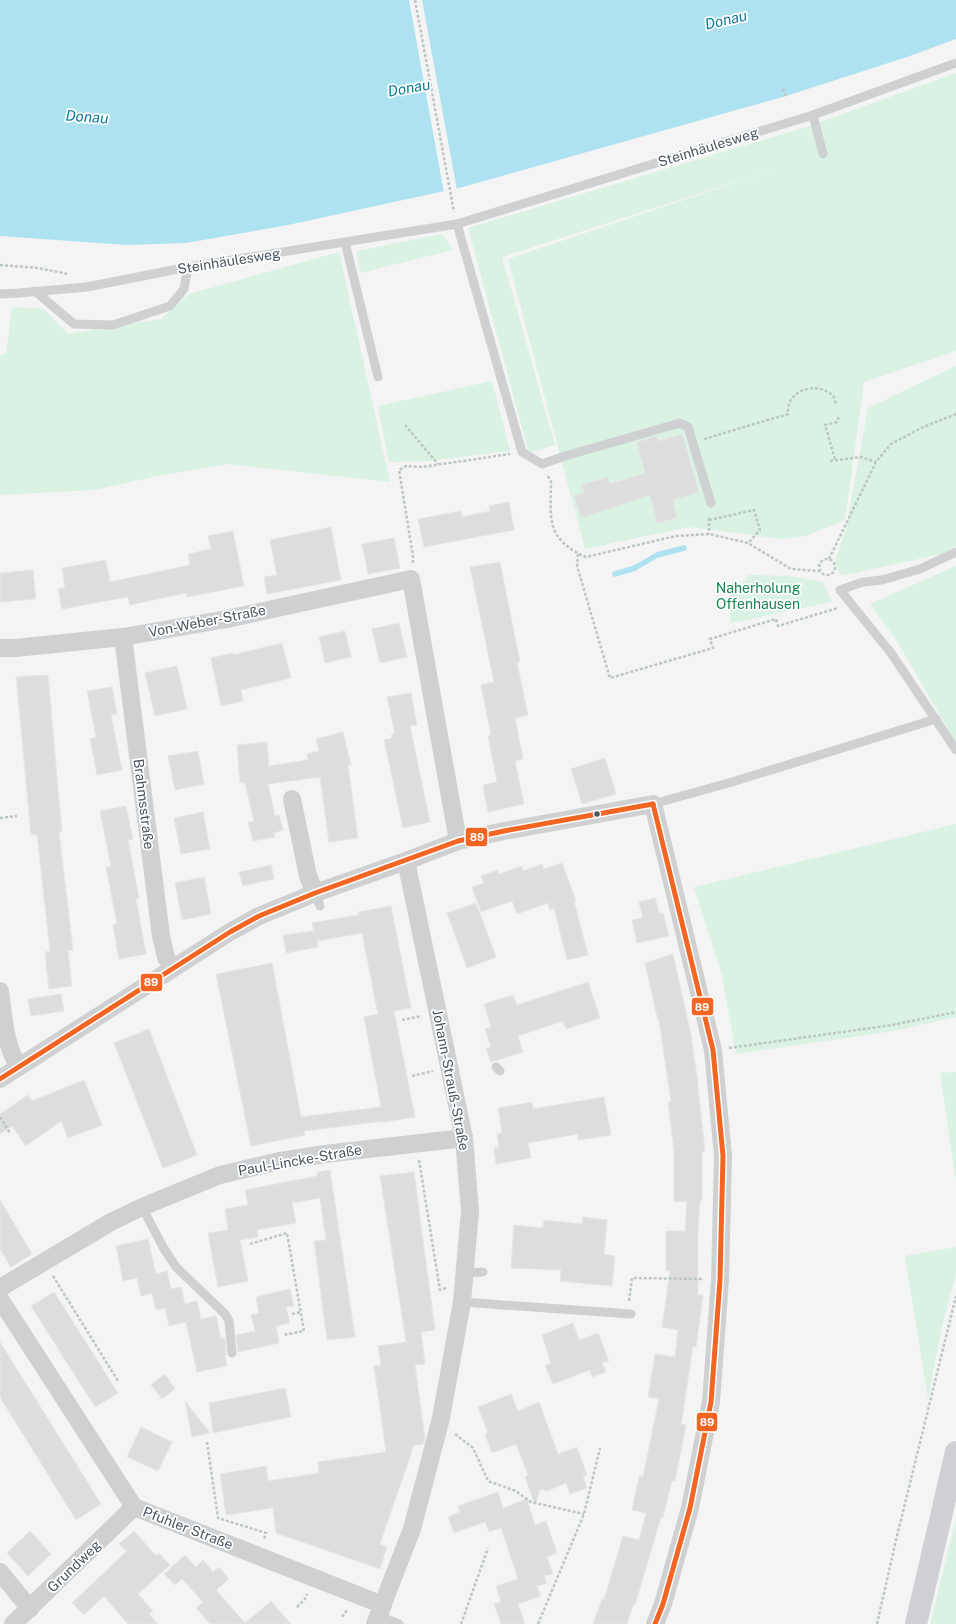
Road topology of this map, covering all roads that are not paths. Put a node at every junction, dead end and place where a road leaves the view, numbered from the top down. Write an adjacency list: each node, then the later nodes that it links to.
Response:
1 (956, 62): 2 (lane, Steinhäulesweg)
2 (813, 115): 3 (lane); 4 (lane, Steinhäulesweg)
3 (823, 154)
4 (457, 224): 5 (lane, Steinhäulesweg); 10 (lane)
5 (345, 242): 6 (lane, Steinhäulesweg); 9 (lane)
6 (188, 267): 7 (lane, Steinhäulesweg); 7 (lane)
7 (35, 291): 8 (lane, Steinhäulesweg)
8 (0, 294)
9 (378, 376)
10 (711, 503)
11 (956, 552): 14 (lane)
12 (123, 637): 13 (street, Von-Weber-Straße); 18 (street, Von-Weber-Straße); 21 (street, Brahmsstraße)
13 (0, 648)
14 (936, 719): 15 (lane); 17 (lane)
15 (956, 750)
16 (292, 799): 20 (street)
17 (653, 804): 18 (street); 40 (street)
18 (458, 841): 19 (street)
19 (406, 861): 20 (street); 25 (street, Johann-Strauß-Straße)
20 (317, 900): 21 (street)
21 (172, 969): 23 (street)
22 (0, 991): 23 (street)
23 (19, 1067): 24 (street)
24 (0, 1079)
25 (464, 1138): 26 (street, Paul-Lincke-Straße); 28 (street, Johann-Strauß-Straße)
26 (142, 1206): 29 (street, Paul-Lincke-Straße); 32 (lane)
27 (483, 1272): 28 (lane)
28 (464, 1287): 31 (lane); 37 (street, Johann-Strauß-Straße)
29 (0, 1288)
30 (0, 1299): 34 (street, Pfuhler Straße)
31 (627, 1314)
32 (232, 1353)
33 (956, 1452): 41 (street)
34 (134, 1507): 36 (street, Grundweg); 37 (street, Pfuhler Straße)
35 (0, 1572): 36 (street)
36 (30, 1609): 38 (street, Grundweg)
37 (379, 1615): 39 (lane)
38 (13, 1624)
39 (399, 1624)
40 (655, 1624)
41 (916, 1624)

